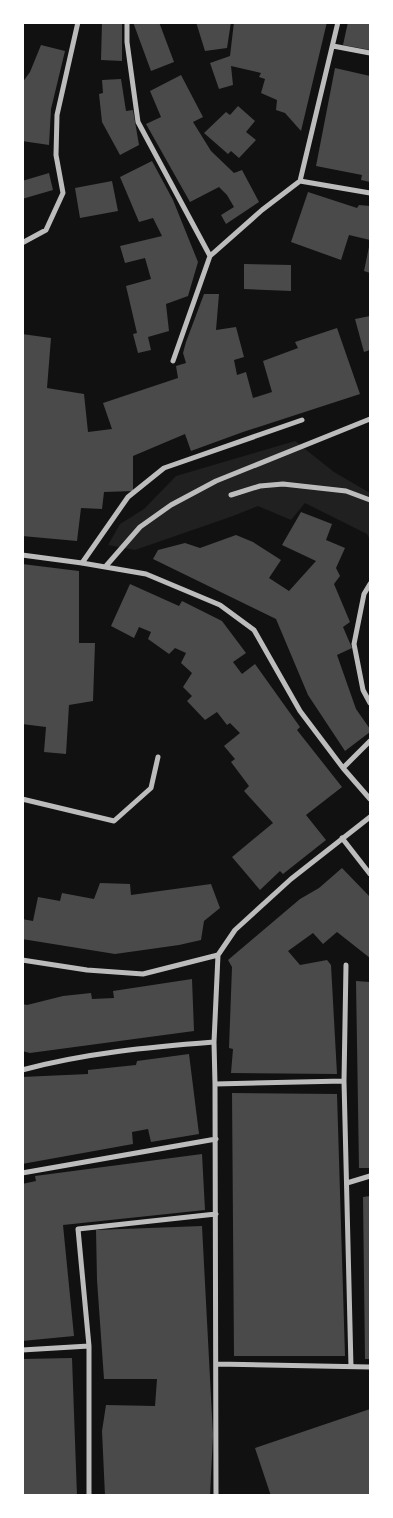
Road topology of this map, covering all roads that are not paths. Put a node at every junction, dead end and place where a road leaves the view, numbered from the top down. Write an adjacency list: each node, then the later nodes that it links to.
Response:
1 (78, 22): 8 (street)
2 (127, 22): 9 (street)
3 (338, 22): 4 (street)
4 (333, 46): 5 (street); 6 (street)
5 (370, 54)
6 (300, 181): 7 (street); 9 (street)
7 (370, 193)
8 (22, 243)
9 (210, 256): 10 (street)
10 (173, 361)
11 (370, 419): 17 (street)
12 (302, 420): 16 (street)
13 (230, 495): 14 (street)
14 (370, 500)
15 (22, 555): 16 (street)
16 (82, 562): 17 (street)
17 (106, 566): 22 (street)
18 (370, 584): 19 (street)
19 (370, 703)
20 (370, 741): 22 (street)
21 (158, 757): 23 (street)
22 (343, 768): 24 (street)
23 (22, 799)
24 (370, 799)
25 (370, 817): 26 (street)
26 (342, 838): 27 (street); 28 (street)
27 (370, 874)
28 (218, 955): 29 (street); 31 (street)
29 (22, 960)
30 (346, 965): 33 (street)
31 (214, 1042): 32 (street); 34 (street)
32 (22, 1070)
33 (344, 1081): 34 (street); 38 (street)
34 (216, 1084): 35 (street)
35 (216, 1138): 36 (street); 39 (street)
36 (22, 1173)
37 (370, 1176): 38 (street)
38 (347, 1183): 43 (street)
39 (216, 1214): 40 (street); 42 (street)
40 (89, 1346): 41 (street); 45 (street)
41 (22, 1350)
42 (216, 1364): 43 (street); 46 (street)
43 (351, 1367): 44 (street)
44 (370, 1368)
45 (89, 1496)
46 (216, 1496)

